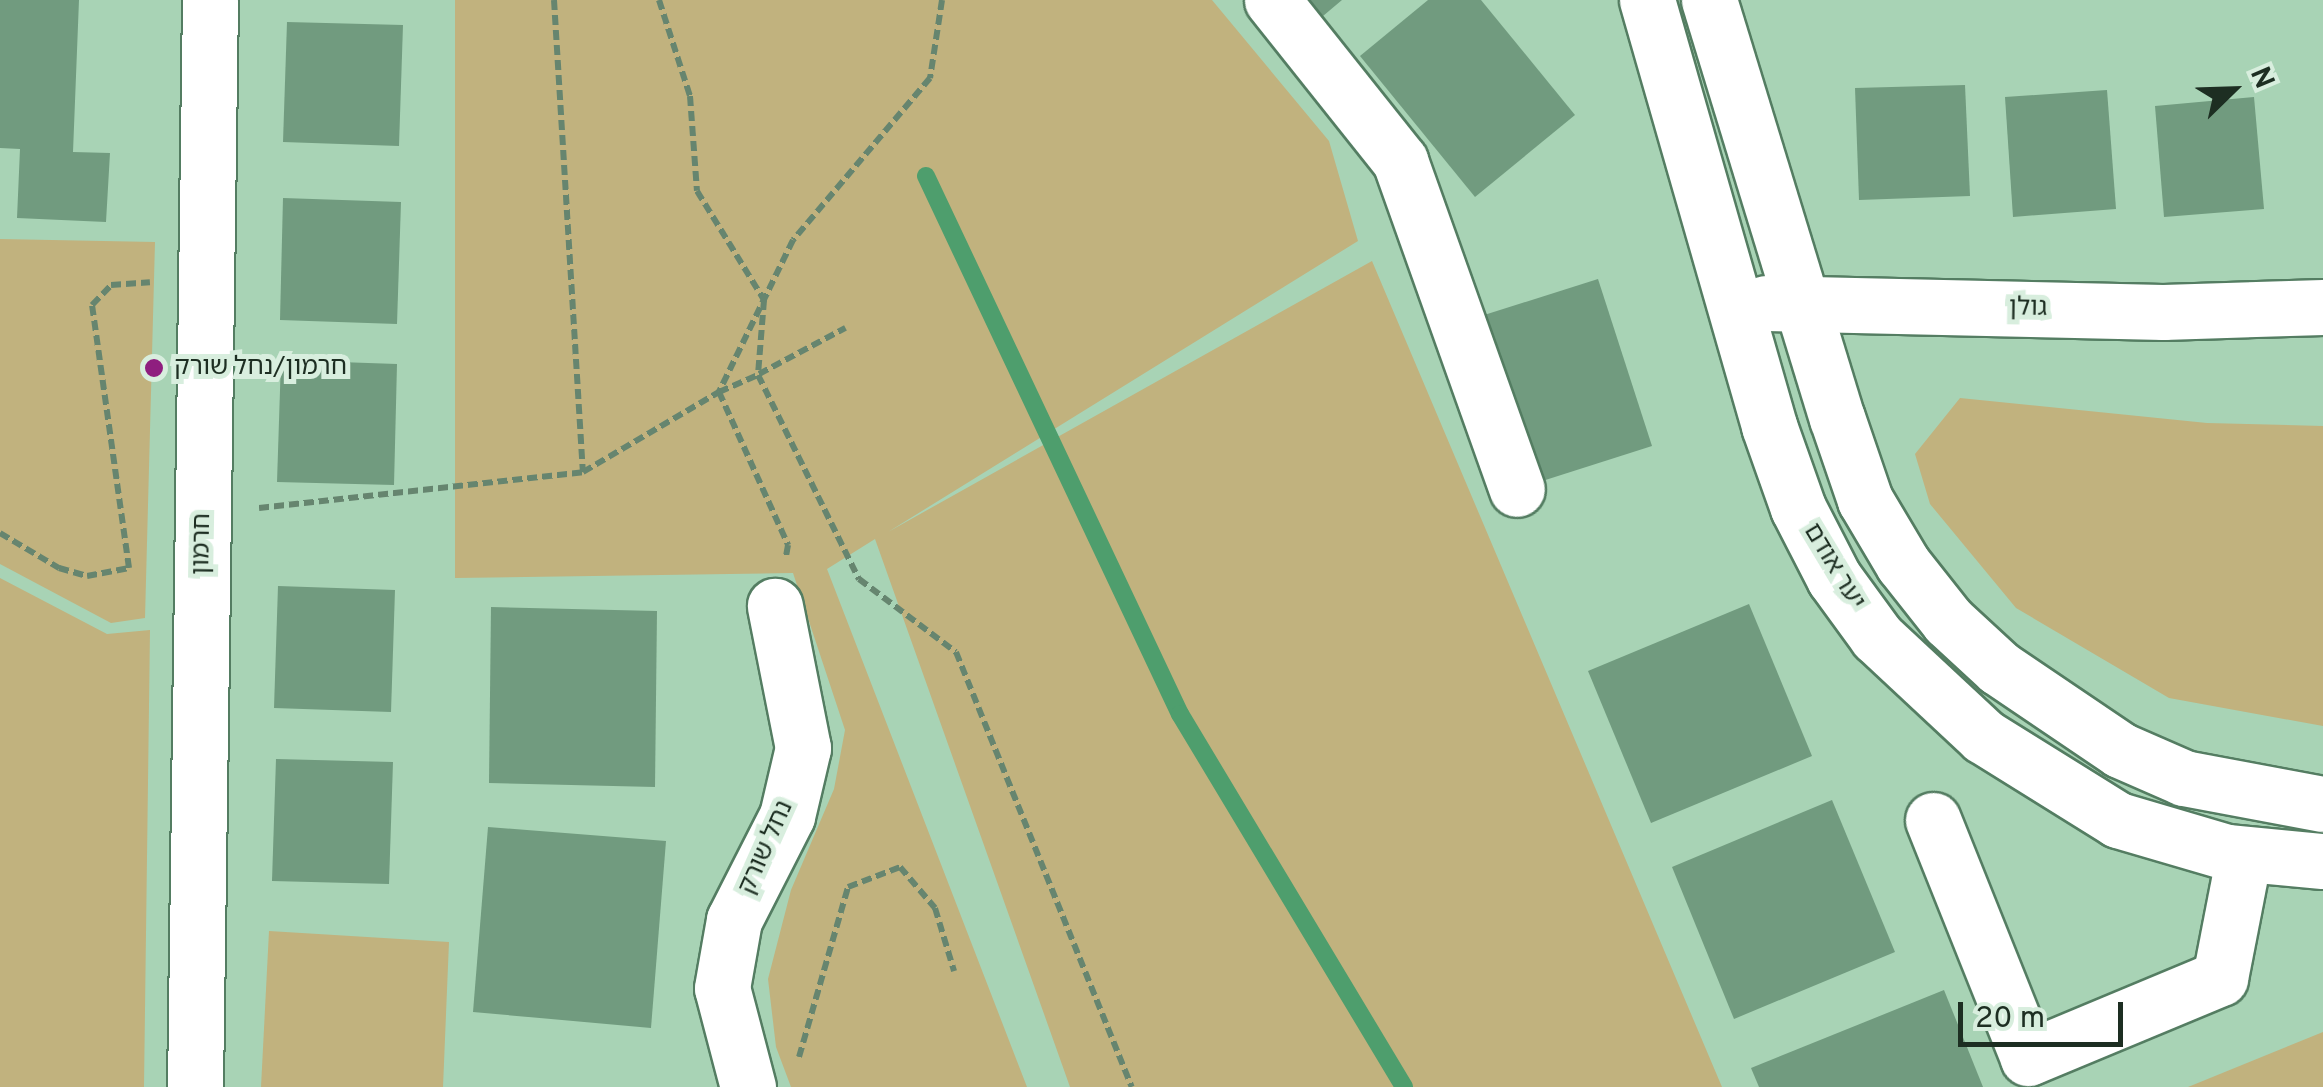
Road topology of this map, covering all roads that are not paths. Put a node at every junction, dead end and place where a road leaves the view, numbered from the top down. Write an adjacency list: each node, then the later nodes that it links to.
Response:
1 (210, 0): 14 (street, חרמון)
2 (1272, 0): 8 (street)
3 (1647, 0): 5 (street, יער אודם)
4 (1708, 0): 6 (street)
5 (1733, 302): 6 (street, גולן); 12 (street, יער אודם)
6 (1800, 303): 7 (street, גולן); 10 (street)
7 (2323, 307)
8 (1517, 489)
9 (775, 606): 15 (street, נחל שורק)
10 (2323, 804)
11 (1933, 820): 12 (street)
12 (2244, 855): 13 (street, יער אודם)
13 (2323, 861)
14 (195, 1087)
15 (748, 1087)

